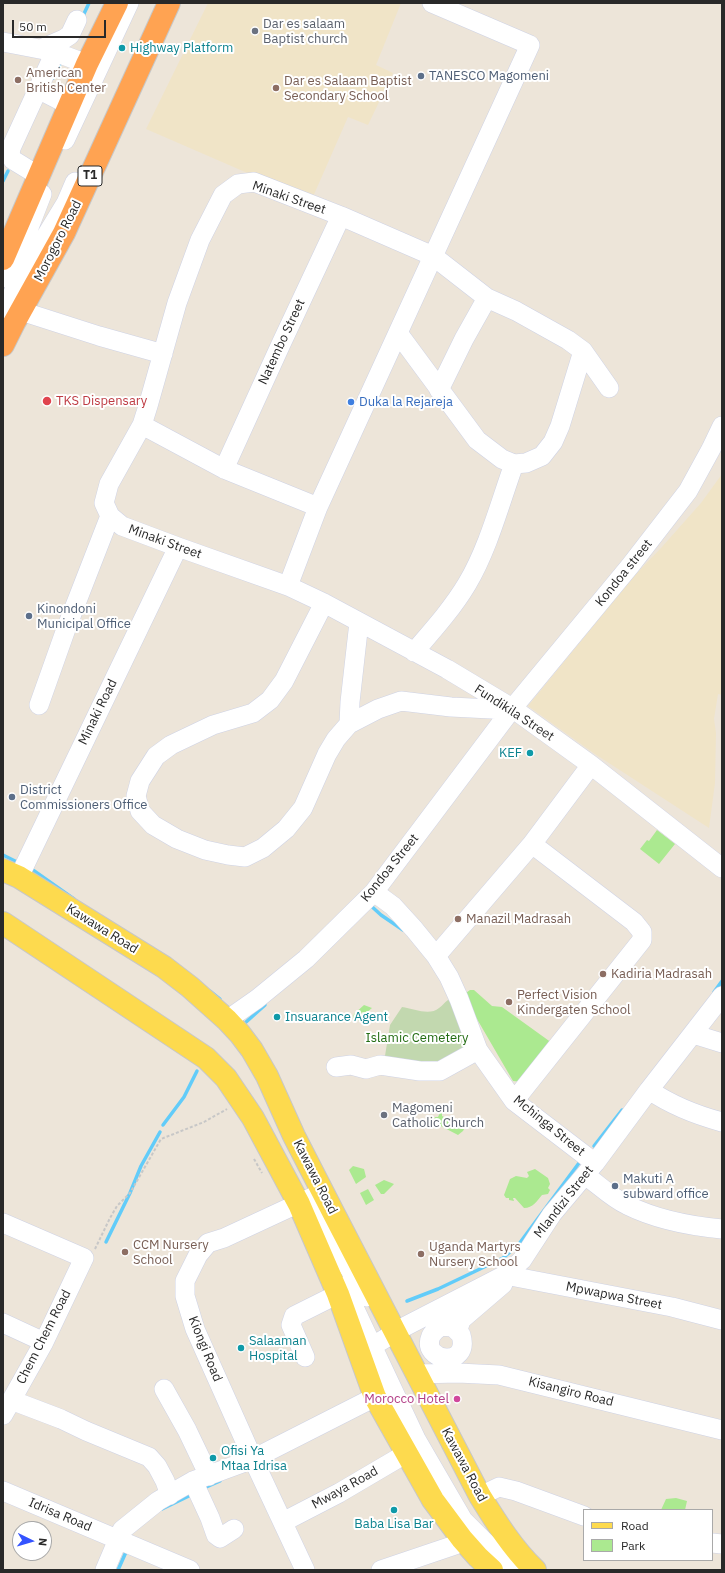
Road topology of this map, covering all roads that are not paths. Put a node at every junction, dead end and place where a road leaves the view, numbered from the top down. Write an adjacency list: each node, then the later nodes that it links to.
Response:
1 (117, 3): 9 (highway)
2 (129, 3): 16 (street)
3 (158, 3): 18 (street, Morogoro Road)
4 (169, 3): 18 (highway, Morogoro Road / T1)
5 (432, 3): 14 (street)
6 (77, 20): 8 (street)
7 (3, 42): 8 (street)
8 (48, 50): 9 (street); 10 (street)
9 (87, 64): 11 (highway)
10 (38, 89): 11 (street); 12 (street)
11 (69, 105): 12 (highway)
12 (39, 176): 15 (highway)
13 (341, 216): 14 (street, Minaki Street); 22 (street, Minaki Street); 28 (street, Natembo Street)
14 (433, 256): 17 (street, Minaki Street); 19 (street)
15 (3, 259)
16 (3, 291)
17 (487, 298): 21 (street, Minaki Street); 24 (street)
18 (12, 313): 20 (highway, Morogoro Road / T1); 22 (street)
19 (398, 333): 24 (street); 29 (street)
20 (3, 345)
21 (583, 351): 23 (street, Minaki Street); 27 (street)
22 (162, 354): 25 (street, Minaki Street)
23 (609, 388)
24 (439, 390): 27 (street)
25 (142, 425): 28 (street); 30 (street, Minaki Street)
26 (722, 426): 37 (street, Kondoa street)
27 (514, 464): 35 (street)
28 (224, 469): 29 (street)
29 (318, 507): 32 (street)
30 (110, 516): 31 (street, Minaki Street); 36 (street)
31 (178, 547): 32 (street, Minaki Street); 42 (street, Minaki Road)
32 (288, 586): 33 (street, Fundikila Street)
33 (324, 603): 34 (street, Fundikila Street); 38 (street)
34 (359, 622): 35 (street, Fundikila Street); 38 (street)
35 (414, 652): 37 (street, Fundikila Street)
36 (39, 705)
37 (512, 709): 38 (street); 39 (street, Fundikila Street); 43 (street, Kondoa Street)
38 (349, 724)
39 (591, 765): 40 (street); 41 (street, Fundikila Street)
40 (532, 844): 46 (street); 54 (street)
41 (722, 868)
42 (8, 874): 48 (main road, Kawawa Road); 57 (street, Kawawa Road)
43 (374, 892): 46 (street, Mchinga Street); 48 (street, Kondoa Street)
44 (3, 916): 57 (street, Kawawa Road)
45 (3, 923): 57 (main road, Kawawa Road)
46 (436, 956): 51 (street, Mchinga Street)
47 (722, 996): 49 (street, Mlandizi Street)
48 (227, 1020): 57 (main road, Kawawa Road)
49 (693, 1034): 50 (street); 53 (street, Mlandizi Street)
50 (722, 1043)
51 (478, 1050): 52 (street); 54 (street, Mchinga Street)
52 (336, 1066)
53 (649, 1090): 55 (street); 56 (street, Mlandizi Street)
54 (514, 1101): 56 (street, Mchinga Street)
55 (722, 1122)
56 (590, 1169): 59 (street, Mchinga Street); 60 (street, Mlandizi Street)
57 (310, 1199): 61 (main road, Kawawa Road); 65 (main road, Kawawa Road); 67 (street, Kawawa Road); 75 (street, Kiongi Road)
58 (3, 1223): 66 (street, Chem Chem Road)
59 (722, 1229)
60 (505, 1275): 62 (street, Mlandizi Street); 62 (street); 63 (street, Mpwapwa Street)
61 (338, 1294): 67 (main road, Kawawa Road); 68 (street)
62 (462, 1296): 65 (street, Mlandizi Street)
63 (722, 1320)
64 (3, 1323): 66 (street)
65 (392, 1334): 67 (street, Mlandizi Street); 69 (main road, Kawawa Road); 91 (street, Kawawa Road)
66 (44, 1342): 72 (street, Chem Chem Road)
67 (366, 1350): 71 (main road, Kawawa Road); 90 (street, Kawawa Road)
68 (305, 1358)
69 (417, 1374): 73 (street, Kisangiro Road); 79 (main road, Kawawa Road)
70 (164, 1389): 76 (street)
71 (376, 1396): 74 (main road, Kawawa Road); 75 (street)
72 (7, 1407): 78 (street)
73 (722, 1430)
74 (407, 1453): 81 (street, Mwaya Road); 84 (main road, Kawawa Road)
75 (253, 1459): 76 (street); 81 (street, Kiongi Road)
76 (201, 1479): 78 (street); 82 (street)
77 (3, 1491): 83 (street, Idrisa Road)
78 (170, 1495): 83 (street)
79 (480, 1496): 80 (street); 92 (main road, Kawawa Road)
80 (583, 1516)
81 (283, 1522): 87 (street, Kiongi Road)
82 (234, 1529)
83 (118, 1538): 85 (street); 86 (street, Idrisa Road)
84 (462, 1539): 88 (street); 89 (main road, Kawawa Road)
85 (105, 1570)
86 (190, 1570)
87 (305, 1570)
88 (381, 1570)
89 (492, 1570)
90 (513, 1570)
91 (525, 1570)
92 (535, 1570)

